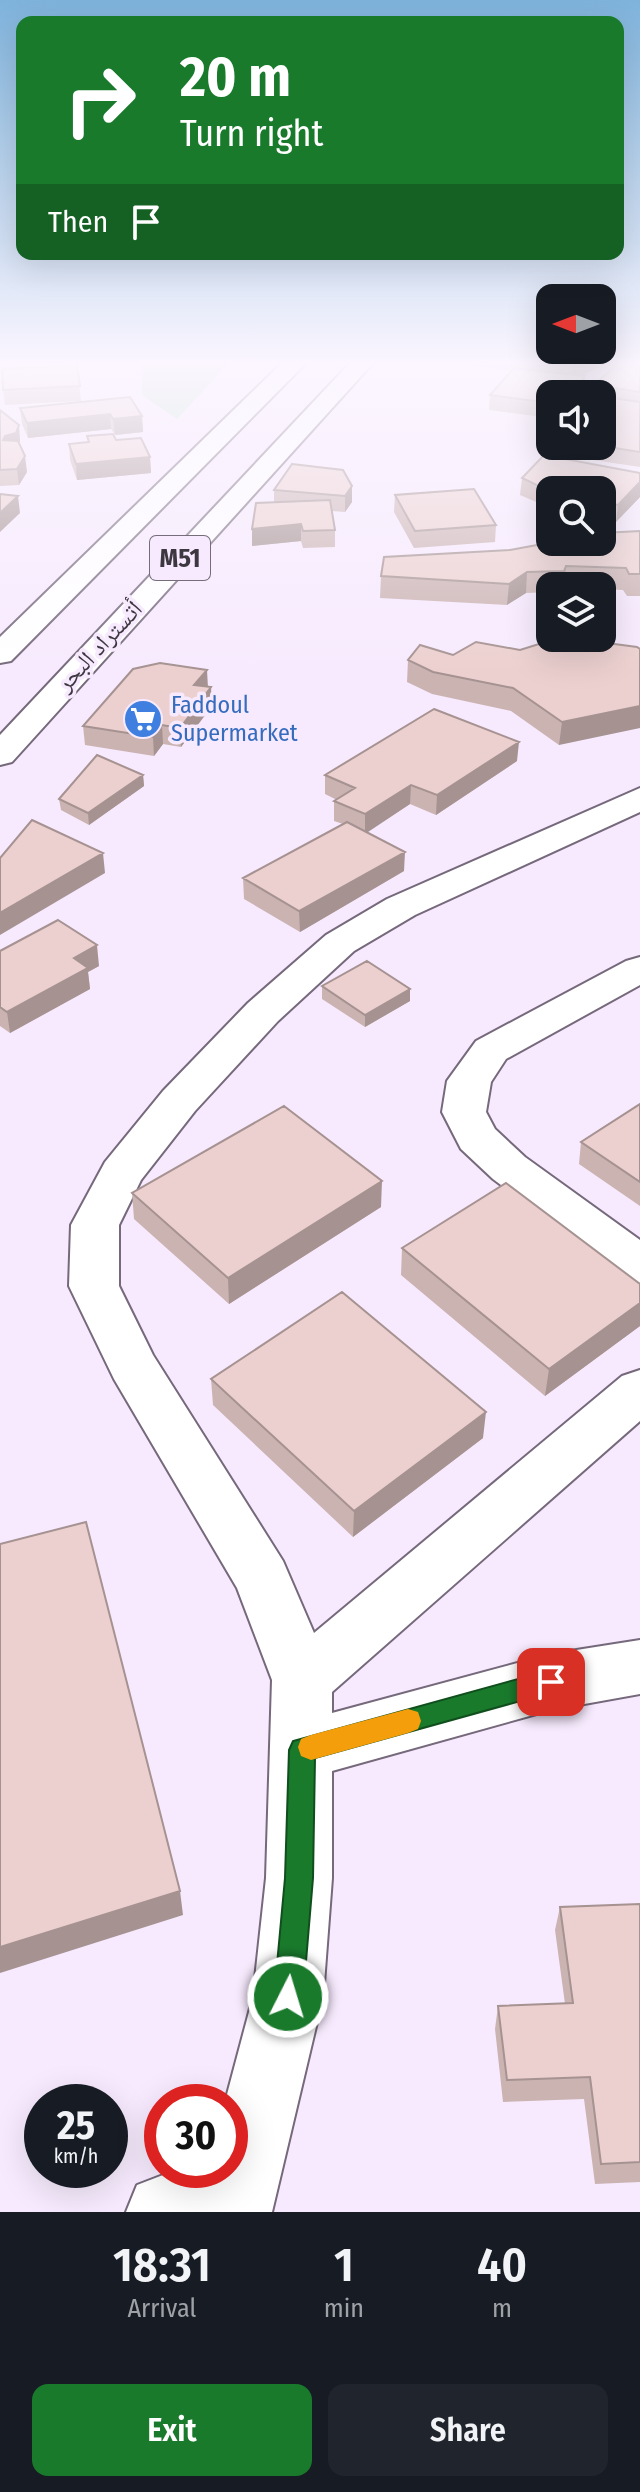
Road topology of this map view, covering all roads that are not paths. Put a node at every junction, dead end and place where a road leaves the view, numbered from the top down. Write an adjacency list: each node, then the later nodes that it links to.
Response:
1 (190, 466): 3 (main road, M51)
2 (267, 466): 4 (main road, أتستراد البحر / M51)
3 (0, 654)
4 (0, 755)
5 (640, 799): 10 (main road)
6 (640, 969): 7 (main road)
7 (640, 1265)
8 (640, 1390): 10 (main road)
9 (640, 1667): 11 (main road)
10 (302, 1680): 11 (main road)
11 (302, 1750): 12 (main road)
12 (237, 2200): 13 (main road)
13 (164, 2212)

